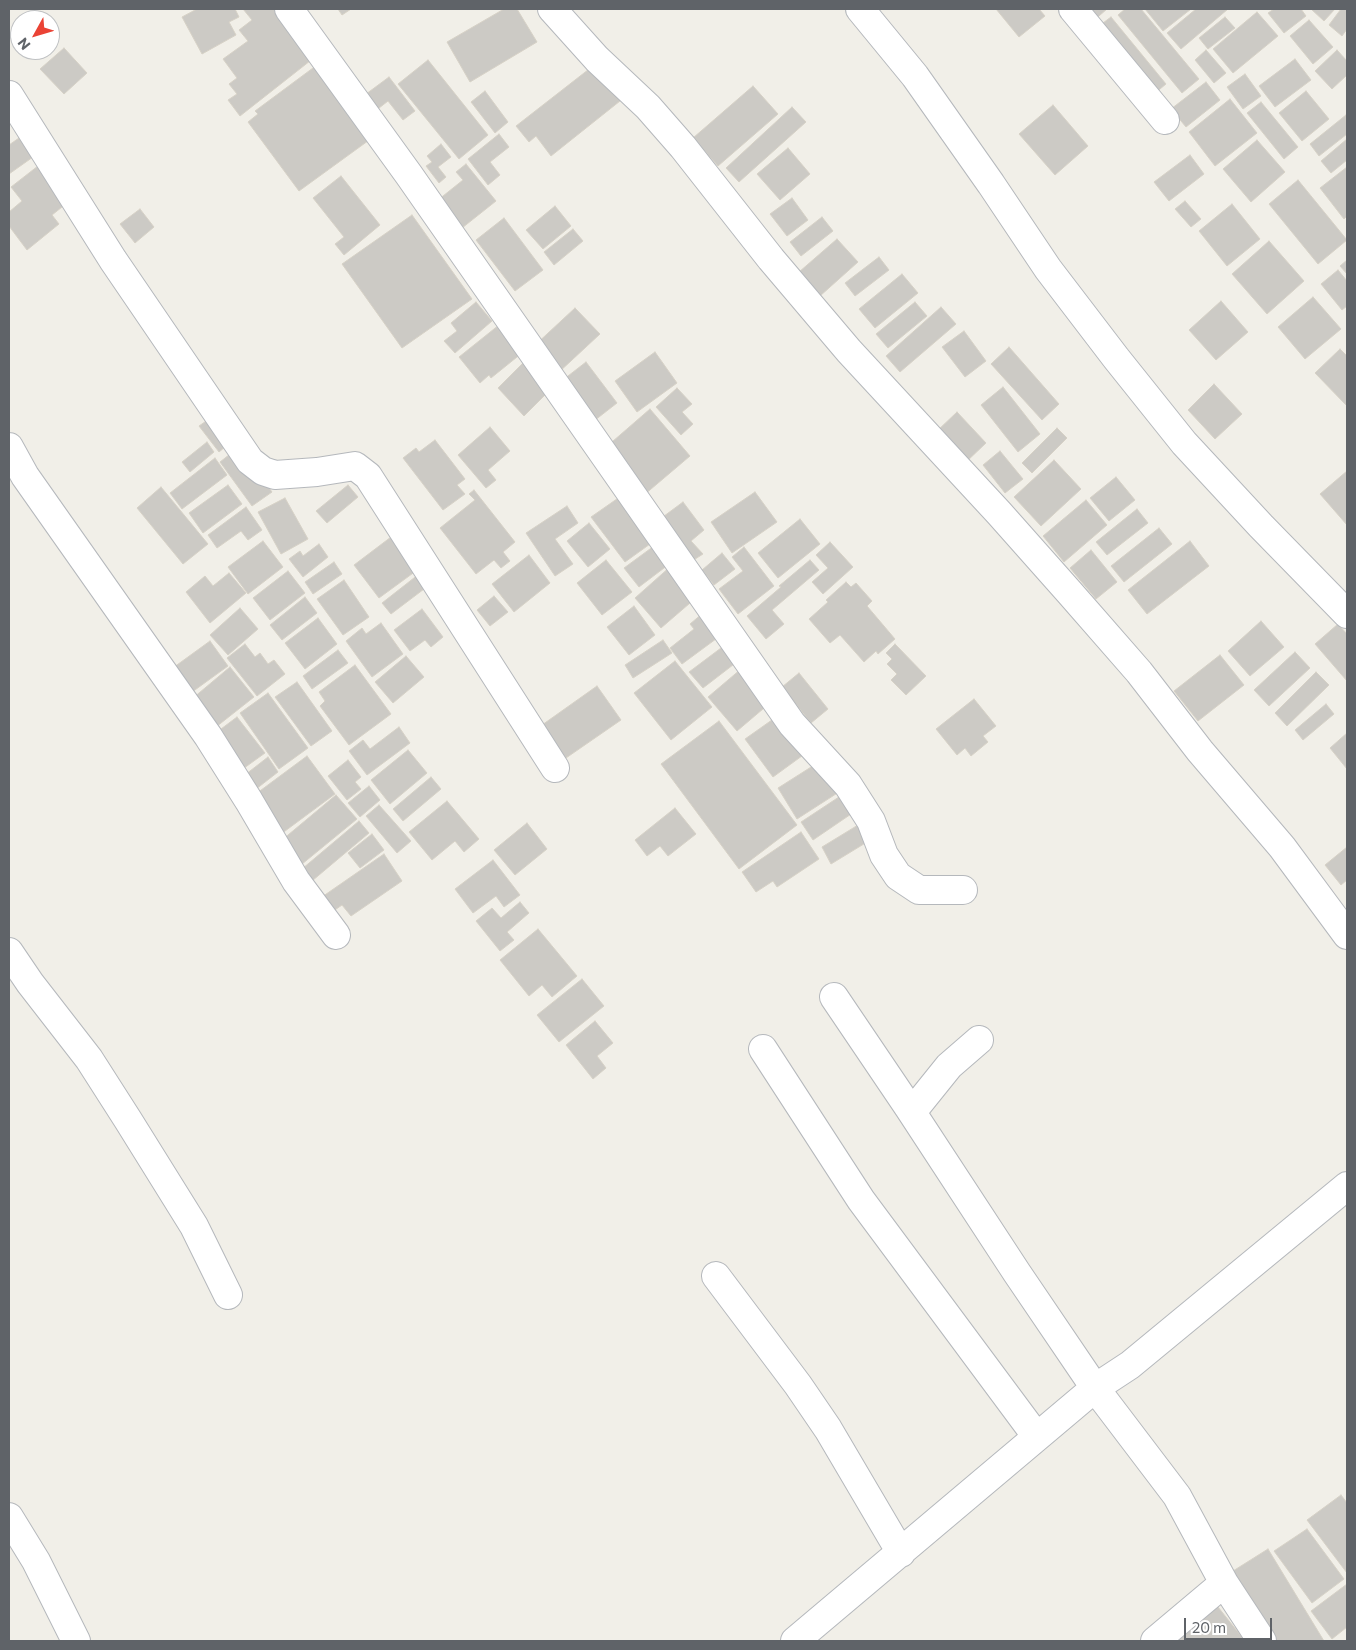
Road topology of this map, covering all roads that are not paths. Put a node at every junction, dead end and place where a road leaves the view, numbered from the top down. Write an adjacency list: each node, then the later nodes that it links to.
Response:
1 (289, 9): 10 (street)
2 (552, 9): 12 (street)
3 (860, 9): 8 (street)
4 (1073, 9): 6 (street)
5 (9, 95): 9 (street)
6 (1165, 120)
7 (9, 447): 11 (street)
8 (1347, 614)
9 (554, 768)
10 (963, 890)
11 (336, 935)
12 (1347, 935)
13 (9, 952): 20 (street)
14 (834, 997): 17 (street)
15 (979, 1040): 17 (street)
16 (763, 1049): 22 (street)
17 (912, 1112): 21 (street)
18 (1347, 1186): 21 (street)
19 (716, 1276): 24 (street)
20 (228, 1295)
21 (1095, 1388): 22 (street); 25 (street)
22 (1037, 1437): 24 (street)
23 (9, 1517): 26 (street)
24 (900, 1553): 27 (street)
25 (1224, 1582): 28 (street); 29 (street)
26 (76, 1641)
27 (795, 1641)
28 (1155, 1641)
29 (1262, 1641)

